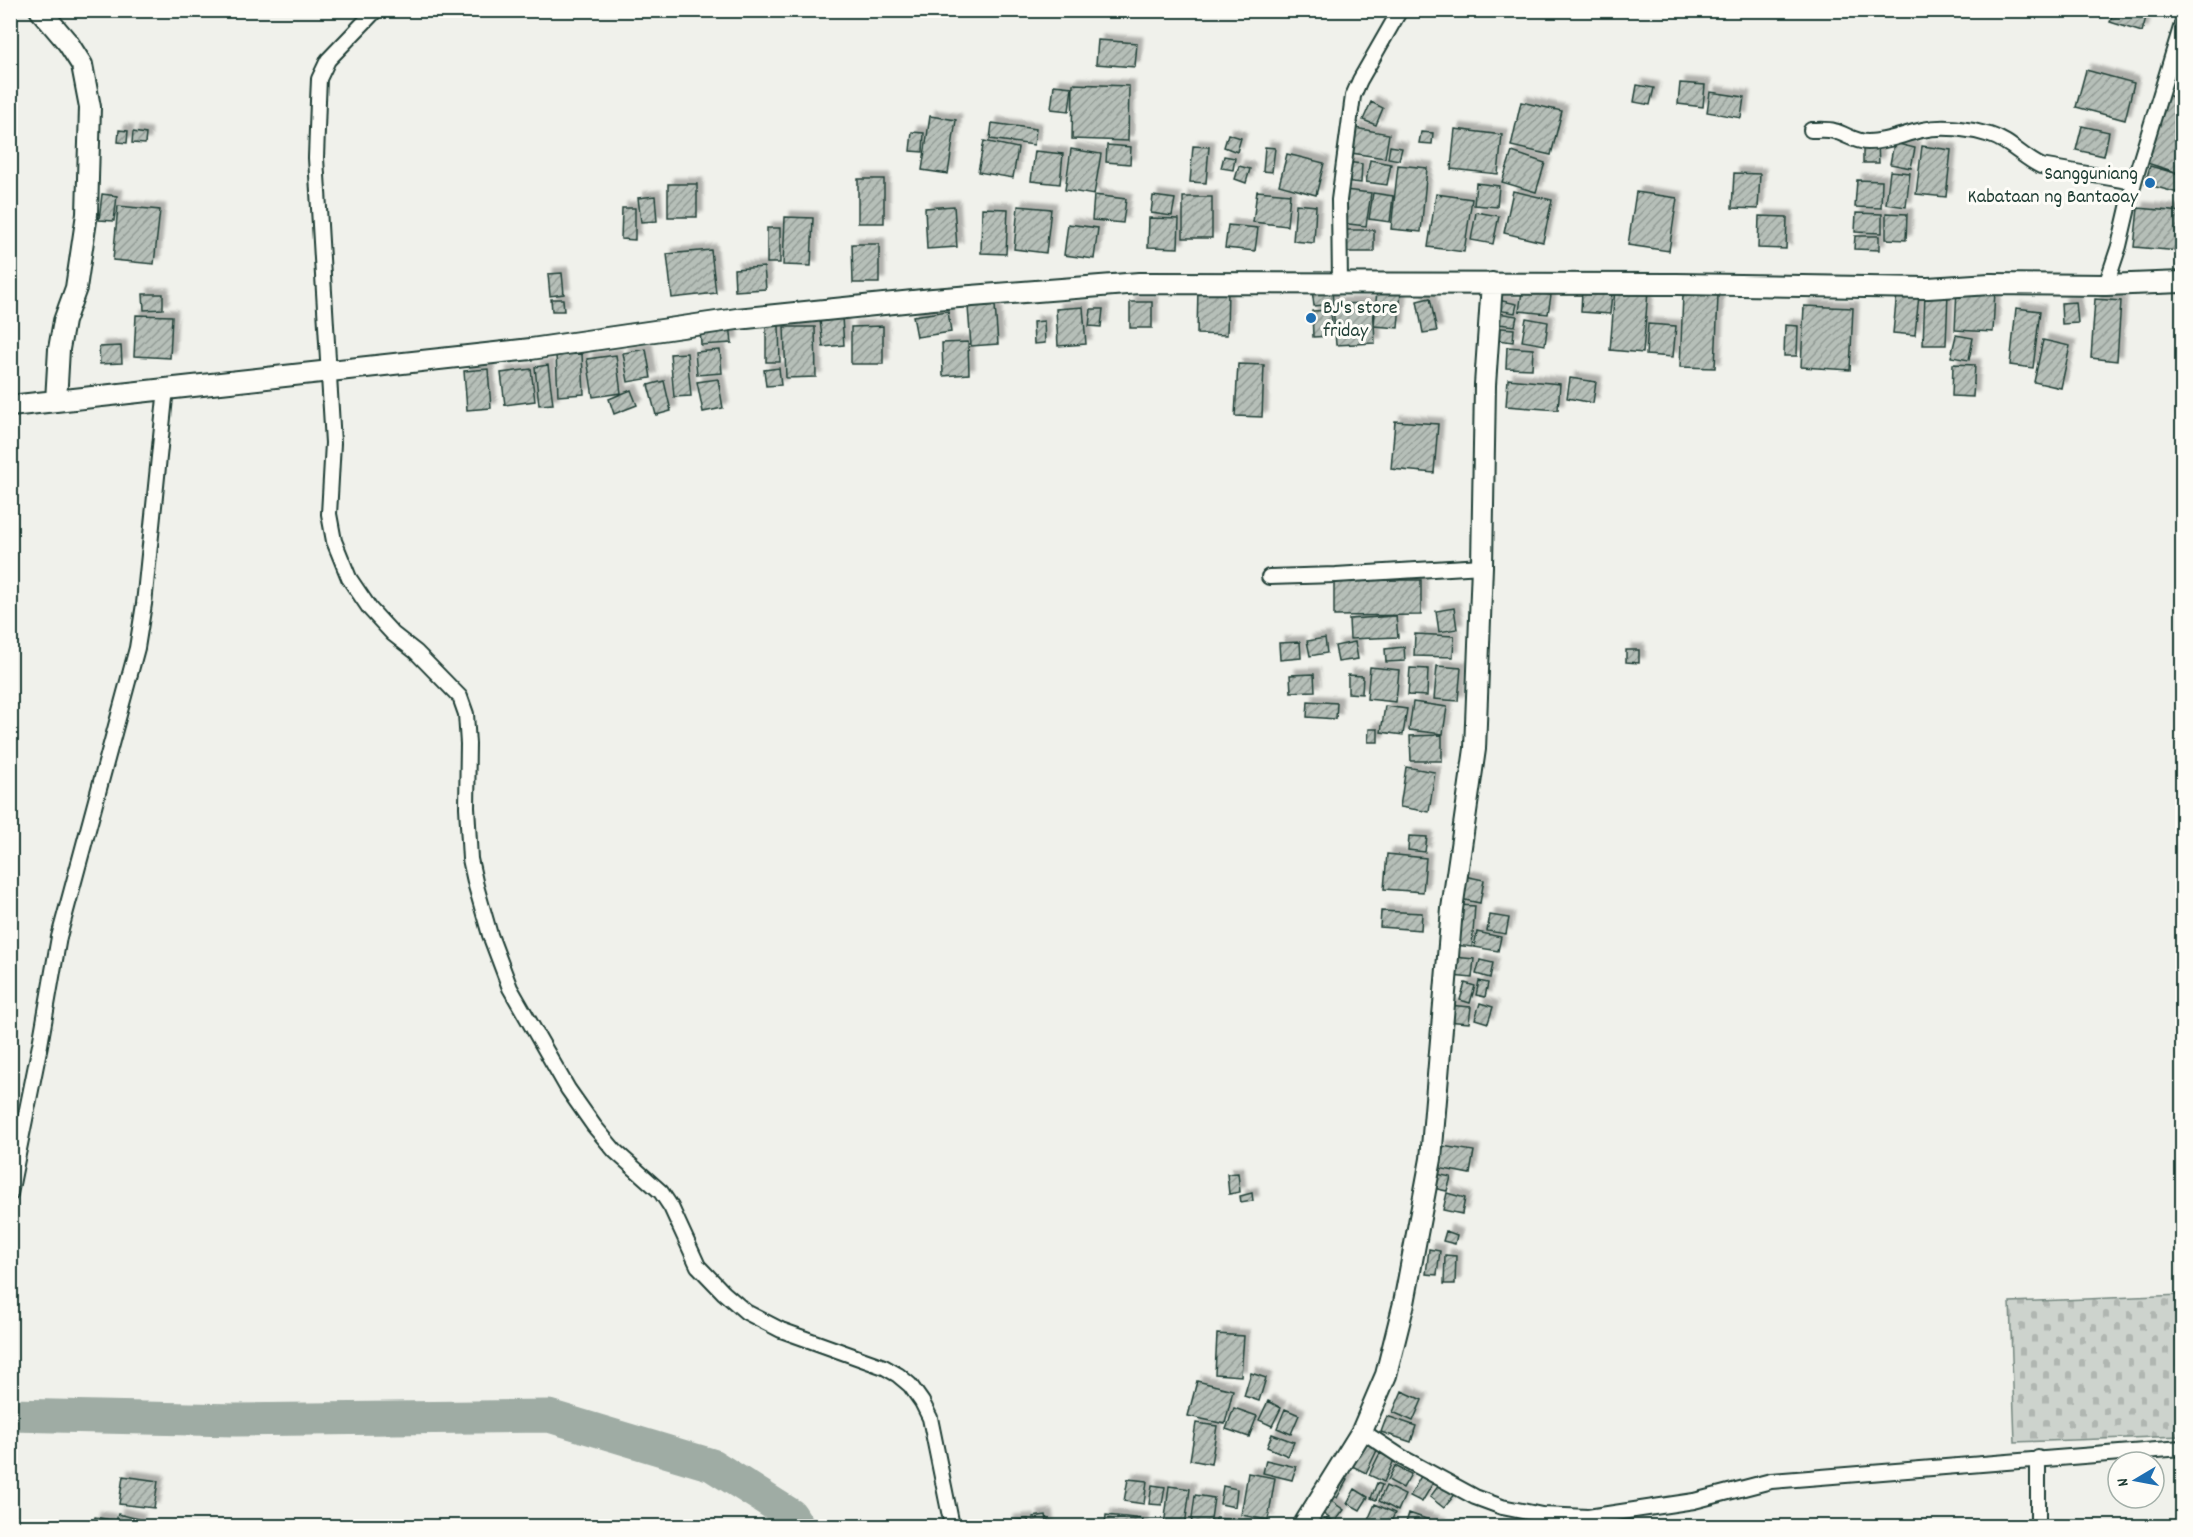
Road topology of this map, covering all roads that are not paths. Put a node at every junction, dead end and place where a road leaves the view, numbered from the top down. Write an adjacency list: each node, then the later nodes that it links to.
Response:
1 (40, 10): 13 (main road)
2 (375, 10): 11 (street)
3 (1400, 10): 8 (street)
4 (2182, 24): 6 (street)
5 (1811, 130): 6 (street)
6 (2134, 182): 10 (street)
7 (2182, 282): 10 (main road)
8 (1340, 283): 9 (main road); 11 (main road)
9 (1492, 283): 10 (main road); 15 (main road)
10 (2106, 285)
11 (329, 370): 12 (main road); 21 (street)
12 (165, 387): 13 (main road); 17 (street)
13 (56, 401): 14 (main road)
14 (10, 406)
15 (1482, 566): 16 (street); 18 (main road)
16 (1269, 577)
17 (10, 1194)
18 (1362, 1431): 20 (street); 22 (main road)
19 (2182, 1448): 20 (street)
20 (2038, 1458): 23 (street)
21 (952, 1527)
22 (1303, 1527)
23 (2038, 1527)

